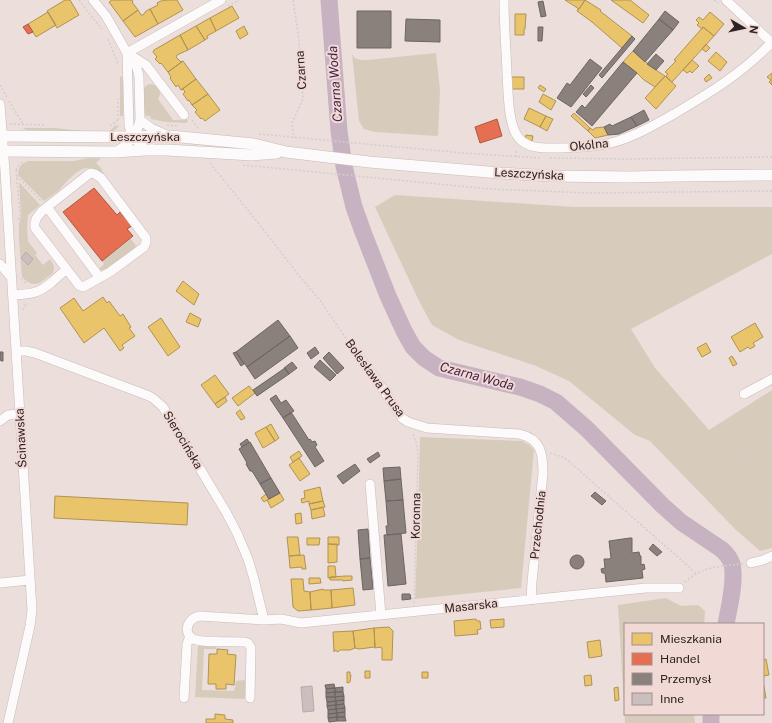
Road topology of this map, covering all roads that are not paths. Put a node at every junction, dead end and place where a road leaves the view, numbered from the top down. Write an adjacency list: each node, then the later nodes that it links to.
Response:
1 (93, 0): 6 (street)
2 (504, 0): 5 (street, Okólna)
3 (726, 0): 5 (street)
4 (223, 4): 6 (street)
5 (772, 43)
6 (127, 53): 7 (street); 8 (street); 11 (street)
7 (158, 81): 8 (street); 10 (street)
8 (139, 89): 12 (street)
9 (0, 104): 13 (street, Ścinawska)
10 (187, 116)
11 (128, 120): 15 (street); 16 (street)
12 (140, 120): 14 (street); 16 (street)
13 (1, 136): 15 (main road, Leszczyńska); 18 (street, Ścinawska)
14 (170, 136): 16 (main road, Leszczyńska); 20 (main road, Leszczyńska)
15 (112, 137): 16 (main road, Leszczyńska)
16 (134, 137): 17 (street); 19 (street)
17 (155, 150): 19 (main road, Leszczyńska); 20 (main road, Leszczyńska)
18 (2, 151): 19 (main road, Leszczyńska); 23 (street, Ścinawska)
19 (116, 152)
20 (286, 152): 21 (main road, Leszczyńska)
21 (772, 175)
22 (47, 207): 26 (street); 28 (street); 28 (street)
23 (13, 222): 24 (street); 27 (street, Ścinawska)
24 (0, 229)
25 (0, 264): 27 (street)
26 (67, 270): 28 (street); 29 (street)
27 (16, 276): 29 (street, Ścinawska)
28 (100, 278)
29 (13, 295): 30 (street, Ścinawska)
30 (16, 351): 34 (street, Ścinawska); 45 (street, Sierocińska)
31 (359, 356): 36 (street, Bolesława Prusa)
32 (772, 379): 33 (street)
33 (744, 394)
34 (20, 414): 35 (street); 40 (street, Ścinawska)
35 (0, 421)
36 (541, 451): 43 (street, Przechodnia)
37 (370, 484): 44 (street)
38 (772, 556): 39 (street)
39 (751, 563)
40 (30, 580): 41 (street); 49 (street, Ścinawska)
41 (0, 583)
42 (679, 588): 43 (street, Masarska)
43 (532, 600): 44 (street, Masarska)
44 (381, 615): 45 (street, Masarska)
45 (264, 620): 46 (street, Masarska)
46 (190, 636): 47 (street); 48 (street)
47 (184, 698)
48 (250, 698)
49 (8, 723)

